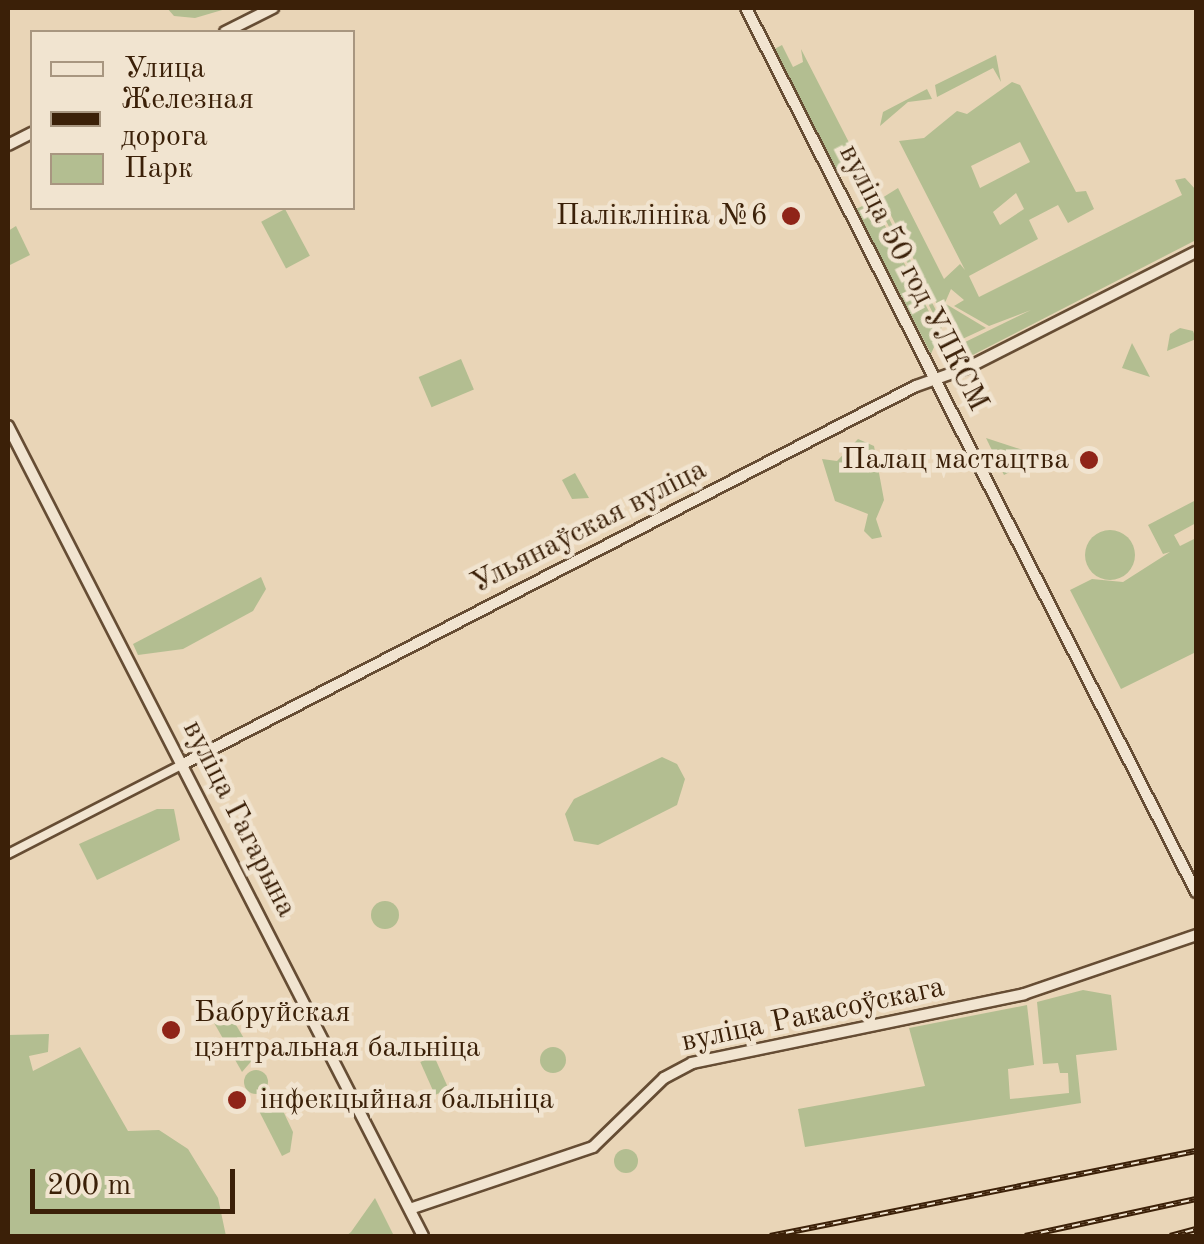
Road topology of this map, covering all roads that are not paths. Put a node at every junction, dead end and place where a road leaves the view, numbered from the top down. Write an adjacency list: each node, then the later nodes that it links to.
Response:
1 (273, 8): 3 (main road)
2 (746, 8): 5 (main road, вуліца 50 год УЛКСМ)
3 (229, 30)
4 (1196, 252): 5 (main road, Ульянаўская вуліца)
5 (937, 380): 7 (main road, Ульянаўская вуліца); 9 (main road, вуліца 50 год УЛКСМ)
6 (8, 426): 7 (main road, вуліца Гагарына)
7 (183, 764): 8 (street, Ульянаўская вуліца); 11 (main road, вуліца Гагарына)
8 (8, 854)
9 (1196, 892)
10 (1196, 935): 11 (main road, вуліца Ракасоўскага)
11 (410, 1209): 12 (main road, вуліца Гагарына)
12 (423, 1236)

